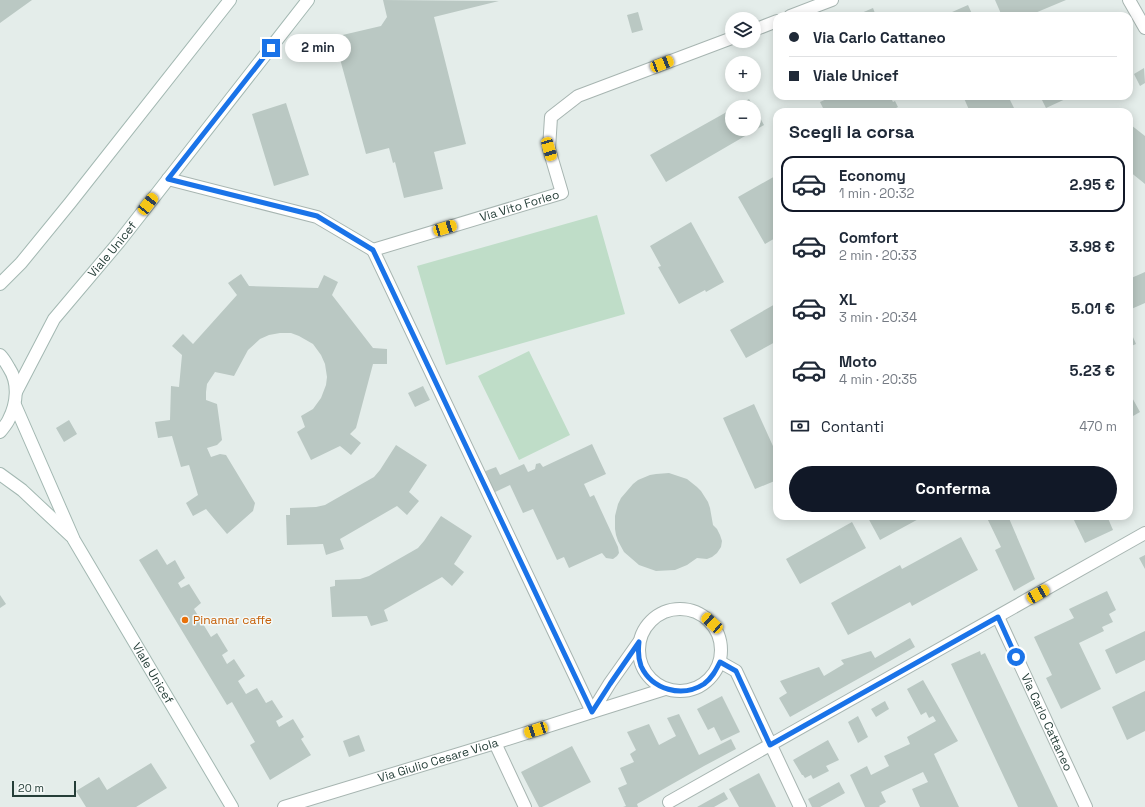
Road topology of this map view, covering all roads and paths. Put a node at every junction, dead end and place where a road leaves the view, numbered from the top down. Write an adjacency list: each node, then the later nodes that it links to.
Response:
1 (230, 0): 12 (street)
2 (308, 0): 10 (street, Viale Unicef)
3 (832, 0): 5 (street)
4 (1129, 0): 8 (street)
5 (800, 12)
6 (773, 23): 7 (street)
7 (761, 27)
8 (1145, 28)
9 (725, 41): 11 (street, Via Vito Forleo)
10 (168, 179): 11 (street); 14 (street, Viale Unicef)
11 (373, 250): 24 (street)
12 (0, 284)
13 (0, 355): 14 (street)
14 (16, 392): 15 (street)
15 (15, 405): 16 (street); 19 (street, Viale Unicef)
16 (0, 432)
17 (0, 474): 19 (street, Viale Unicef)
18 (1145, 533): 20 (street)
19 (74, 540): 28 (street, Viale Unicef)
20 (998, 617): 26 (street); 32 (street, Via Carlo Cattaneo)
21 (639, 642): 22 (street); 23 (street); 24 (street)
22 (720, 662): 23 (street); 26 (street)
23 (665, 688): 24 (street, Via Giulio Cesare Viola)
24 (592, 712): 25 (street, Via Giulio Cesare Viola)
25 (495, 744): 29 (street, Via Giulio Cesare Viola); 30 (street)
26 (770, 745): 27 (street); 31 (street)
27 (669, 802)
28 (232, 807)
29 (284, 807)
30 (526, 807)
31 (800, 807)
32 (1086, 807)

